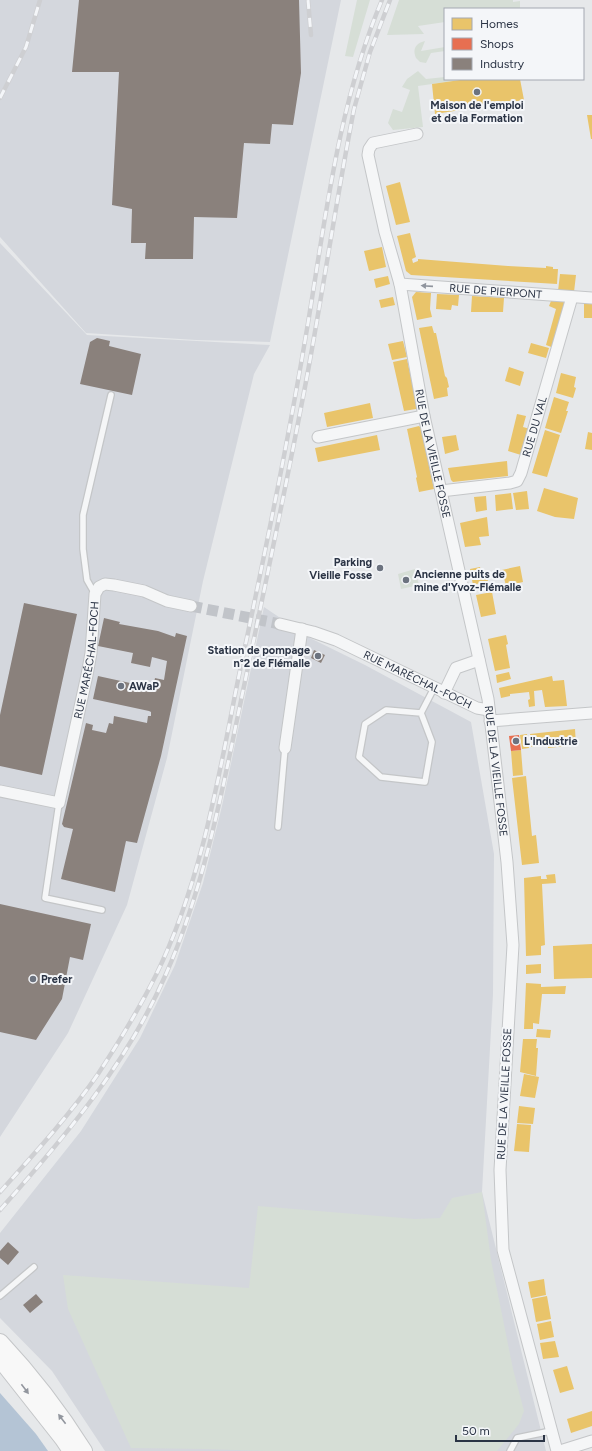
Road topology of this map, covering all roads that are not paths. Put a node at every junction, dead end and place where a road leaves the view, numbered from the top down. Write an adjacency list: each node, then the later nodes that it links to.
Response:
1 (417, 134): 2 (street, RUE DE LA VIEILLE FOSSE)
2 (400, 284): 3 (street, RUE DE PIERPONT, one-way to 2); 6 (street, RUE DE LA VIEILLE FOSSE)
3 (572, 297): 4 (street, RUE DE PIERPONT); 8 (street, RUE DU VAL)
4 (592, 298)
5 (111, 395): 9 (lane)
6 (424, 416): 7 (street); 8 (street, RUE DE LA VIEILLE FOSSE)
7 (318, 437)
8 (441, 491): 13 (street, RUE DE LA VIEILLE FOSSE)
9 (95, 594): 10 (street, RUE MARÉCHAL-FOCH); 21 (street, RUE MARÉCHAL-FOCH)
10 (191, 606)
11 (280, 624): 12 (street, RUE MARÉCHAL-FOCH)
12 (302, 629): 14 (street, RUE MARÉCHAL-FOCH); 19 (street)
13 (479, 660): 15 (street); 18 (street, RUE DE LA VIEILLE FOSSE)
14 (434, 688): 15 (street, RUE MARÉCHAL-FOCH); 16 (lane)
15 (444, 693): 18 (street, RUE MARÉCHAL-FOCH)
16 (420, 713): 16 (lane)
17 (592, 713): 18 (street, RUE MARÉCHAL-FOCH)
18 (489, 716): 28 (street, RUE DE LA VIEILLE FOSSE)
19 (285, 748): 22 (lane)
20 (0, 791): 21 (street)
21 (59, 803): 23 (lane)
22 (278, 827)
23 (102, 910)
24 (34, 1267): 25 (lane)
25 (0, 1296)
26 (0, 1342): 31 (main road, one-way to 26)
27 (0, 1359): 30 (main road, one-way to 30)
28 (551, 1431): 32 (lane); 33 (street, RUE DE LA VIEILLE FOSSE)
29 (592, 1441): 34 (street)
30 (71, 1451)
31 (84, 1451)
32 (510, 1451)
33 (557, 1451)
34 (560, 1451)

